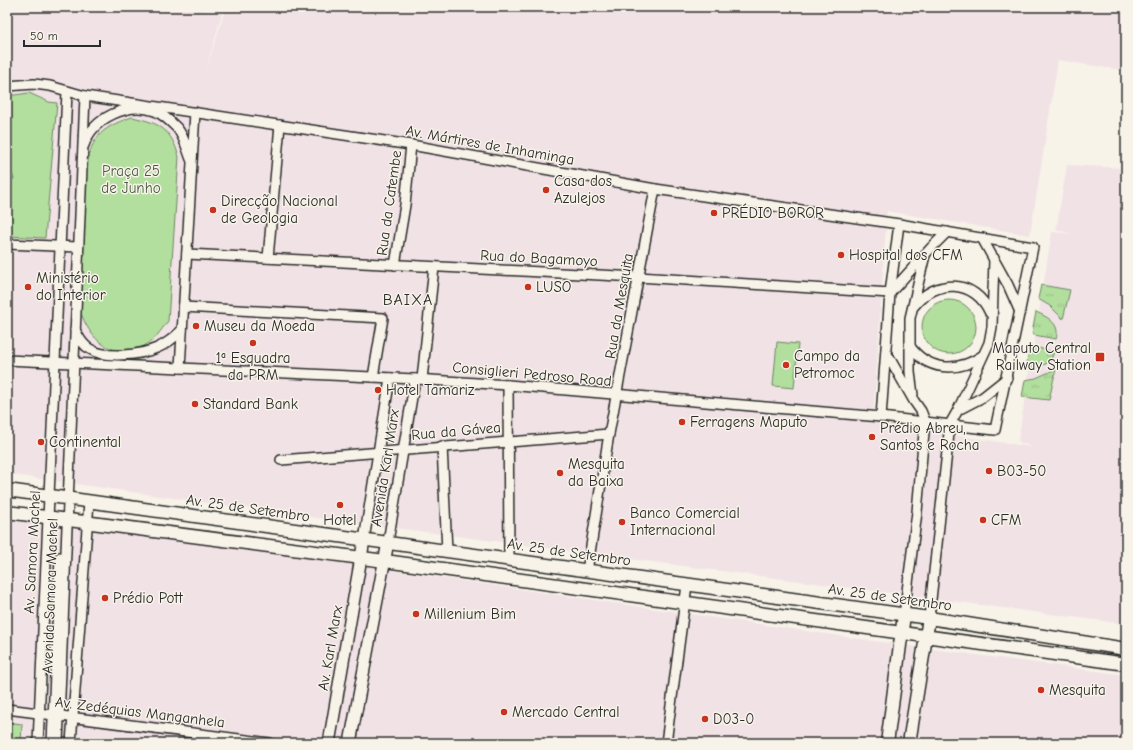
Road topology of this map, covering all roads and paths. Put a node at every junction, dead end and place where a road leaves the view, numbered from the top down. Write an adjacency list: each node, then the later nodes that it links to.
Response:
1 (7, 86): 2 (street)
2 (67, 92): 3 (street); 14 (street, Av. Samora Machel)
3 (85, 96): 4 (street); 7 (street)
4 (195, 112): 5 (street, Av. Mártires de Inhaminga); 8 (street)
5 (280, 125): 6 (street, Av. Mártires de Inhaminga); 18 (street)
6 (411, 145): 9 (street, Av. Mártires de Inhaminga); 20 (street, Rua da Catembe)
7 (81, 156): 8 (street); 15 (street)
8 (192, 163): 16 (street)
9 (654, 189): 10 (street, Av. Mártires de Inhaminga); 22 (street, Rua da Mesquita)
10 (899, 224): 11 (street, Av. Mártires de Inhaminga); 23 (street)
11 (947, 232): 12 (street, Av. Mártires de Inhaminga); 17 (street)
12 (982, 238): 19 (street); 26 (street, Av. Mártires de Inhaminga)
13 (7, 244): 14 (street)
14 (60, 246): 15 (street); 34 (street, Av. Samora Machel)
15 (78, 247): 28 (street)
16 (187, 254): 18 (street, Rua do Bagamoyo); 24 (street)
17 (925, 254): 23 (street); 25 (street)
18 (268, 258): 20 (street, Rua do Bagamoyo)
19 (994, 258): 26 (street); 27 (street)
20 (395, 265): 21 (street, Rua do Bagamoyo)
21 (434, 267): 22 (street, Rua do Bagamoyo); 40 (street, Avenida Karl Marx)
22 (638, 277): 23 (street, Rua do Bagamoyo); 42 (street, Rua da Mesquita)
23 (890, 293): 31 (street)
24 (182, 307): 29 (street); 37 (street)
25 (912, 308): 27 (street); 30 (street)
26 (1020, 313): 39 (street)
27 (992, 316): 32 (street)
28 (75, 328): 29 (street); 35 (street)
29 (182, 330): 36 (street)
30 (909, 345): 32 (street); 43 (street)
31 (886, 352): 43 (street); 45 (street)
32 (983, 355): 44 (street)
33 (7, 360): 34 (street)
34 (55, 362): 35 (street); 55 (street, Av. Samora Machel)
35 (73, 363): 36 (street); 56 (street)
36 (180, 368): 37 (street, Consiglieri Pedroso Road)
37 (373, 377): 38 (street, Consiglieri Pedroso Road)
38 (390, 378): 40 (street, Consiglieri Pedroso Road); 52 (street, Avenida Karl Marx)
39 (1007, 378): 44 (street); 47 (street, Consiglieri Pedroso Road)
40 (418, 379): 41 (street, Consiglieri Pedroso Road); 51 (street, Avenida Karl Marx)
41 (508, 385): 42 (street, Consiglieri Pedroso Road); 49 (street)
42 (617, 395): 45 (street, Consiglieri Pedroso Road); 48 (street, Rua da Mesquita)
43 (914, 401): 46 (street)
44 (958, 410): 47 (street)
45 (881, 417): 46 (street, Consiglieri Pedroso Road)
46 (925, 421): 47 (street, Consiglieri Pedroso Road); 71 (street)
47 (950, 424): 72 (street)
48 (609, 434): 49 (street, Rua da Gávea); 68 (street, Rua da Mesquita)
49 (509, 441): 50 (street, Rua da Gávea); 66 (street)
50 (442, 446): 51 (street, Rua da Gávea); 64 (street)
51 (404, 450): 52 (street, Rua da Gávea); 63 (street, Avenida Karl Marx)
52 (378, 451): 53 (street, Rua da Gávea); 62 (street, Avenida Karl Marx)
53 (281, 460)
54 (7, 490): 55 (main road, Av. 25 de Setembro)
55 (49, 496): 56 (main road, Av. 25 de Setembro); 59 (street, Av. Samora Machel)
56 (65, 498): 57 (main road, Av. 25 de Setembro); 60 (street, Avenida Samora Machel)
57 (89, 502): 61 (street); 62 (main road, Av. 25 de Setembro)
58 (7, 512): 59 (main road)
59 (48, 517): 60 (main road); 78 (street, Av. Samora Machel)
60 (64, 519): 61 (main road); 79 (street, Avenida Samora Machel)
61 (87, 522): 65 (main road); 80 (street)
62 (364, 540): 63 (main road, Av. 25 de Setembro); 65 (street, Avenida Karl Marx)
63 (388, 542): 64 (main road, Av. 25 de Setembro); 67 (street, Avenida Karl Marx)
64 (447, 551): 66 (main road, Av. 25 de Setembro)
65 (360, 559): 67 (main road); 86 (street, Av. Karl Marx)
66 (509, 560): 68 (main road, Av. 25 de Setembro)
67 (385, 561): 70 (main road); 87 (street)
68 (587, 571): 69 (main road, Av. 25 de Setembro)
69 (687, 584): 70 (street); 71 (main road, Av. 25 de Setembro)
70 (685, 603): 73 (main road); 88 (street)
71 (904, 614): 72 (main road, Av. 25 de Setembro); 73 (main road)
72 (929, 618): 74 (main road); 75 (main road, Av. 25 de Setembro)
73 (902, 633): 74 (main road); 89 (main road)
74 (926, 636): 76 (main road); 90 (main road)
75 (1126, 649)
76 (1126, 664)
77 (7, 709): 78 (street, Av. Zedéquias Manganhela)
78 (39, 713): 79 (street, Av. Zedéquias Manganhela); 81 (street, Av. Samora Machel)
79 (56, 714): 80 (street, Av. Zedéquias Manganhela); 82 (street); 83 (street, Avenida Samora Machel)
80 (72, 716): 84 (street); 85 (street, Av. Zedéquias Manganhela)
81 (38, 743)
82 (52, 743)
83 (58, 743)
84 (71, 743)
85 (270, 743)
86 (329, 743)
87 (350, 743)
88 (666, 743)
89 (887, 743)
90 (909, 743)

